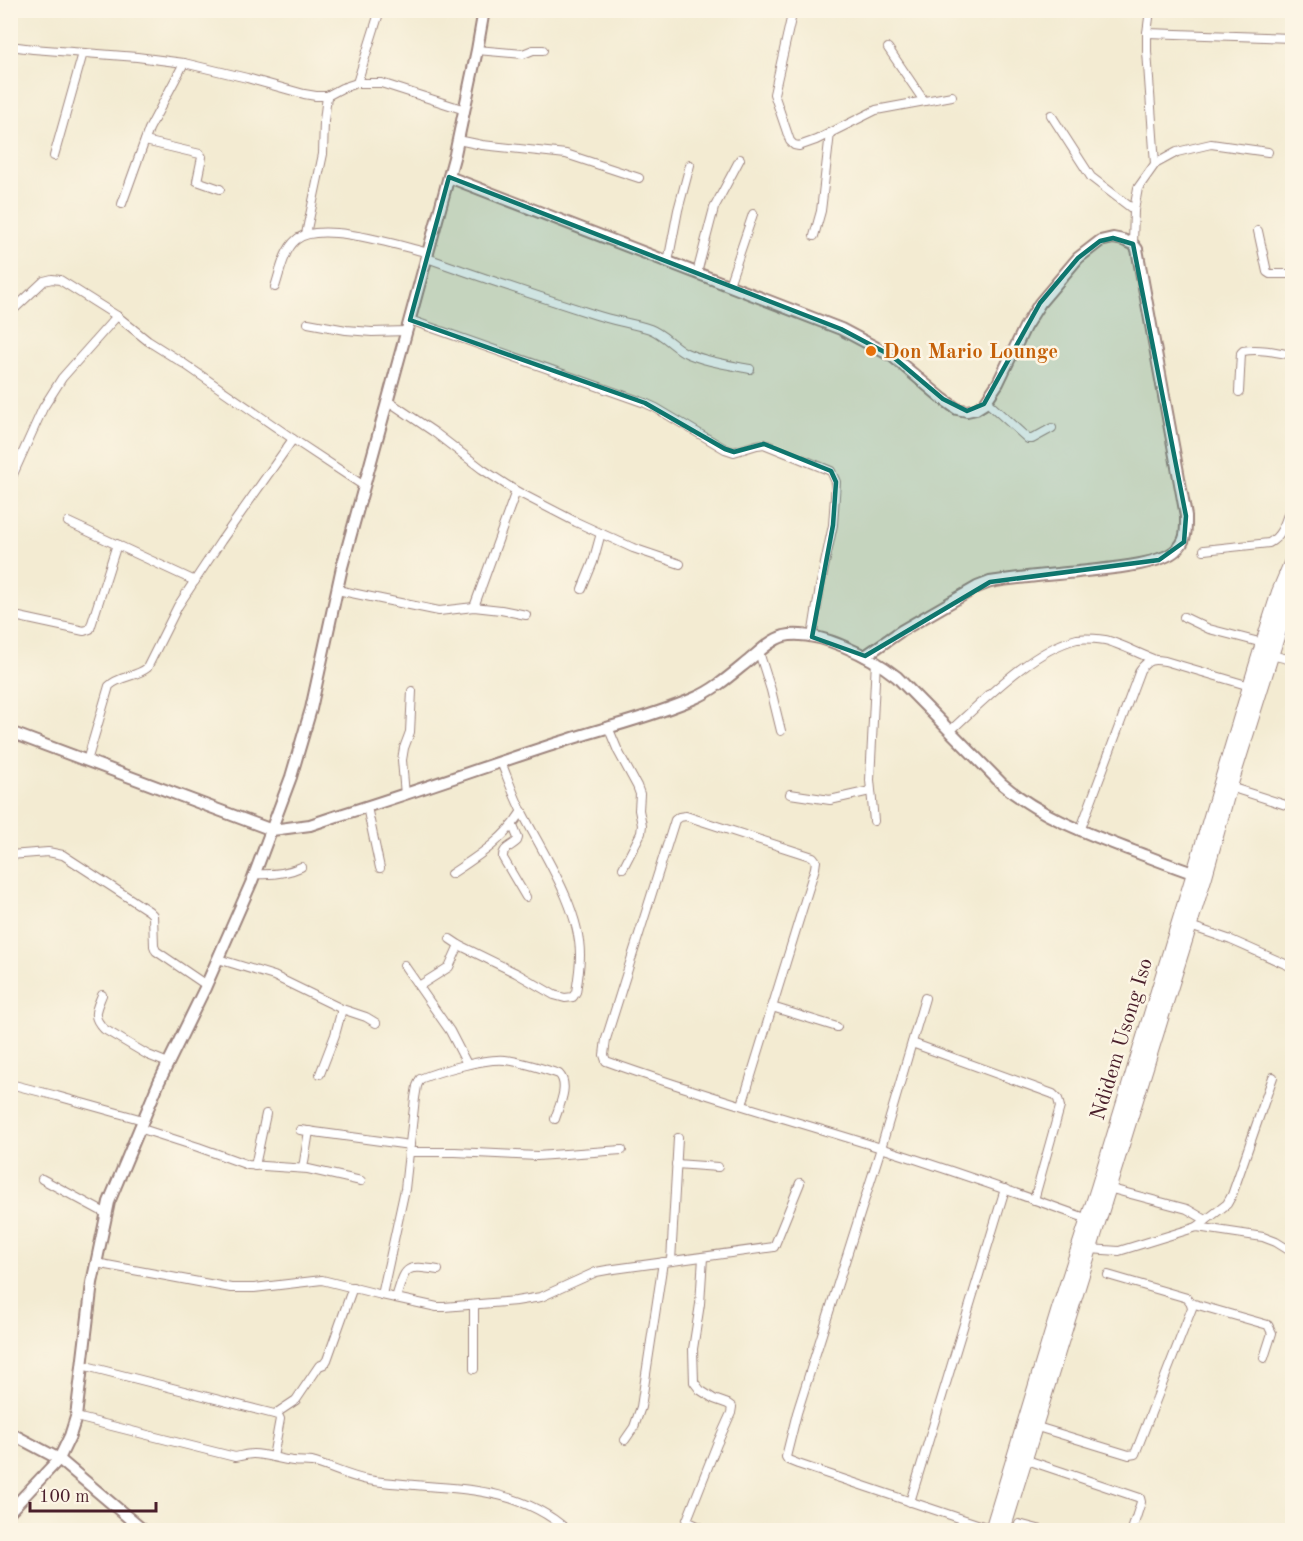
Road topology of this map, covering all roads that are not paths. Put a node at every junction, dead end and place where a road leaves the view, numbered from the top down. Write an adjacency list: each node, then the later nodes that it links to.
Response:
1 (380, 10): 13 (street)
2 (484, 10): 9 (street)
3 (793, 10): 19 (street)
4 (1150, 10): 5 (street)
5 (1147, 33): 6 (street); 25 (street)
6 (1293, 38)
7 (10, 46): 11 (street)
8 (888, 48): 16 (street)
9 (477, 50): 10 (street); 17 (street)
10 (543, 50)
11 (83, 53): 12 (street); 23 (street)
12 (184, 63): 14 (street); 21 (street)
13 (357, 83): 14 (street); 17 (street)
14 (327, 96): 34 (street)
15 (952, 96): 16 (street)
16 (924, 101): 19 (street)
17 (465, 110): 20 (street)
18 (1051, 115): 31 (street)
19 (830, 133): 35 (street)
20 (458, 140): 27 (street); 28 (street)
21 (145, 141): 29 (street); 30 (street)
22 (1268, 153): 25 (street)
23 (54, 156)
24 (740, 159): 39 (street)
25 (1155, 164): 31 (street)
26 (690, 165): 38 (street)
27 (449, 177): 37 (street); 38 (street)
28 (639, 178)
29 (220, 189)
30 (122, 204)
31 (1134, 210): 36 (street)
32 (753, 214): 41 (street)
33 (1258, 231): 40 (street)
34 (306, 234): 37 (street); 42 (street)
35 (814, 236)
36 (1132, 244): 51 (street); 75 (street)
37 (428, 255): 46 (street); 48 (street)
38 (668, 262): 39 (street)
39 (697, 273): 41 (street)
40 (1293, 274)
41 (729, 285): 51 (street)
42 (275, 287)
43 (11, 311): 44 (street)
44 (117, 316): 53 (street); 54 (street)
45 (308, 323): 46 (street)
46 (409, 326): 50 (street); 72 (street)
47 (1293, 355): 49 (street)
48 (750, 369)
49 (1239, 392)
50 (388, 401): 55 (street); 56 (street)
51 (986, 401): 52 (street)
52 (1052, 428)
53 (293, 439): 55 (street); 64 (street)
54 (10, 481)
55 (364, 486): 66 (street)
56 (516, 491): 59 (street); 68 (street)
57 (1293, 503): 61 (street)
58 (68, 522): 60 (street)
59 (601, 533): 63 (street); 67 (street)
60 (117, 544): 64 (street); 69 (street)
61 (1204, 550)
62 (1293, 561): 73 (highway, Ndidem Usong Iso)
63 (680, 564)
64 (195, 580): 85 (street)
65 (1293, 589): 73 (highway, Ndidem Usong Iso)
66 (337, 590): 68 (street); 96 (street)
67 (582, 590)
68 (474, 607): 70 (street)
69 (10, 615)
70 (526, 615)
71 (1184, 617): 73 (street)
72 (812, 637): 74 (street); 75 (street)
73 (1267, 649): 77 (street); 79 (highway, Ndidem Usong Iso); 87 (highway, Ndidem Usong Iso)
74 (759, 652): 81 (street); 82 (street)
75 (865, 656): 78 (street)
76 (1152, 659): 79 (street); 83 (street); 97 (street)
77 (1293, 660)
78 (876, 661): 83 (street); 88 (street)
79 (1250, 686): 104 (highway, Ndidem Usong Iso)
80 (412, 691): 90 (street)
81 (608, 727): 86 (street); 101 (street)
82 (781, 731)
83 (950, 731): 97 (street)
84 (10, 732): 85 (street)
85 (87, 761): 96 (street)
86 (501, 762): 90 (street); 93 (street)
87 (1230, 788): 92 (street); 104 (highway, Ndidem Usong Iso)
88 (870, 791): 89 (street); 94 (street)
89 (790, 794)
90 (405, 795): 91 (street)
91 (367, 807): 96 (street); 100 (street)
92 (1293, 807)
93 (522, 811): 95 (street); 108 (street)
94 (874, 821)
95 (513, 826): 103 (street); 105 (street)
96 (272, 830): 102 (street)
97 (1080, 831): 104 (street)
98 (10, 855): 112 (street)
99 (302, 867): 102 (street)
100 (380, 868)
101 (622, 868)
102 (255, 874): 109 (street)
103 (451, 874)
104 (1200, 875): 106 (highway, Ndidem Usong Iso); 147 (highway, Ndidem Usong Iso)
105 (526, 897)
106 (1190, 926): 111 (street); 143 (highway, Ndidem Usong Iso)
107 (450, 939): 108 (street)
108 (459, 945): 113 (street)
109 (218, 959): 112 (street); 117 (street)
110 (404, 965): 113 (street)
111 (1293, 967)
112 (206, 985): 121 (street)
113 (419, 986): 122 (street)
114 (102, 995): 121 (street)
115 (926, 998): 120 (street)
116 (772, 1007): 119 (street); 126 (street); 126 (street)
117 (342, 1009): 118 (street); 123 (street)
118 (376, 1023)
119 (837, 1027)
120 (912, 1043): 133 (street); 145 (street)
121 (168, 1063): 129 (street)
122 (467, 1064): 128 (street); 134 (street)
123 (320, 1074)
124 (1273, 1077): 148 (street)
125 (10, 1084): 129 (street)
126 (742, 1105): 133 (street)
127 (266, 1114): 137 (street)
128 (555, 1119)
129 (141, 1124): 137 (street); 146 (street)
130 (300, 1130): 131 (street)
131 (309, 1131): 134 (street); 139 (street)
132 (678, 1138): 136 (street)
133 (881, 1148): 144 (street); 173 (street)
134 (410, 1149): 135 (street); 158 (street)
135 (622, 1150)
136 (676, 1164): 138 (street); 153 (street)
137 (255, 1166): 139 (street)
138 (718, 1167)
139 (303, 1168): 141 (street)
140 (42, 1179): 146 (street)
141 (361, 1181)
142 (800, 1183): 152 (street)
143 (1108, 1188): 148 (street); 150 (highway, Ndidem Usong Iso)
144 (1005, 1189): 145 (street); 173 (street)
145 (1034, 1200): 147 (street)
146 (107, 1214): 154 (street)
147 (1088, 1219): 181 (highway, Ndidem Usong Iso)
148 (1206, 1220): 149 (street)
149 (1197, 1227): 150 (street); 151 (street)
150 (1089, 1250): 167 (highway, Ndidem Usong Iso)
151 (1293, 1252)
152 (703, 1257): 153 (street); 175 (street)
153 (667, 1262): 161 (street); 169 (street)
154 (96, 1263): 157 (street); 163 (street)
155 (438, 1270): 159 (street)
156 (1108, 1275): 160 (street)
157 (353, 1287): 158 (street); 165 (street)
158 (382, 1295): 159 (street)
159 (396, 1298): 161 (street)
160 (1191, 1303): 162 (street); 167 (street)
161 (474, 1305): 164 (street)
162 (1264, 1358)
163 (82, 1365): 165 (street); 166 (street)
164 (474, 1369)
165 (275, 1414): 170 (street)
166 (76, 1417): 170 (street); 171 (street)
167 (1034, 1426): 172 (highway, Ndidem Usong Iso)
168 (10, 1433): 171 (street)
169 (624, 1440)
170 (273, 1457): 178 (street)
171 (59, 1459): 174 (street); 177 (street)
172 (1024, 1459): 181 (highway, Ndidem Usong Iso); 183 (street)
173 (910, 1502): 181 (street)
174 (10, 1511)
175 (687, 1521): 179 (street); 180 (street)
176 (1020, 1524): 182 (street)
177 (142, 1530)
178 (567, 1530)
179 (683, 1530)
180 (706, 1530)
181 (996, 1530)
182 (1042, 1530)
183 (1132, 1530)

